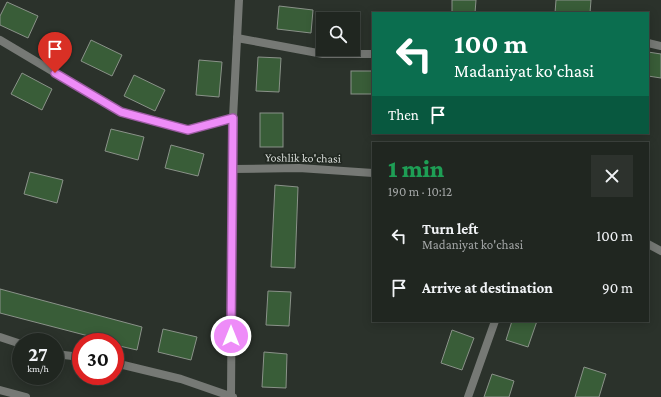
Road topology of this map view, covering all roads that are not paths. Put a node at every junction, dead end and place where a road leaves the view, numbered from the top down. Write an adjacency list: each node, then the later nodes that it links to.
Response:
1 (239, 0): 2 (street)
2 (237, 38): 6 (street); 7 (street)
3 (0, 40): 7 (street)
4 (649, 43): 5 (street)
5 (661, 46)
6 (372, 54)
7 (233, 118): 8 (street)
8 (232, 169): 9 (street, Yoshlik ko'chasi); 18 (street)
9 (372, 173)
10 (649, 245): 11 (street)
11 (661, 251)
12 (495, 322): 19 (street)
13 (0, 337): 14 (street)
14 (12, 341)
15 (124, 366): 18 (street)
16 (0, 390): 17 (street)
17 (26, 397)
18 (232, 397)
19 (468, 397)

